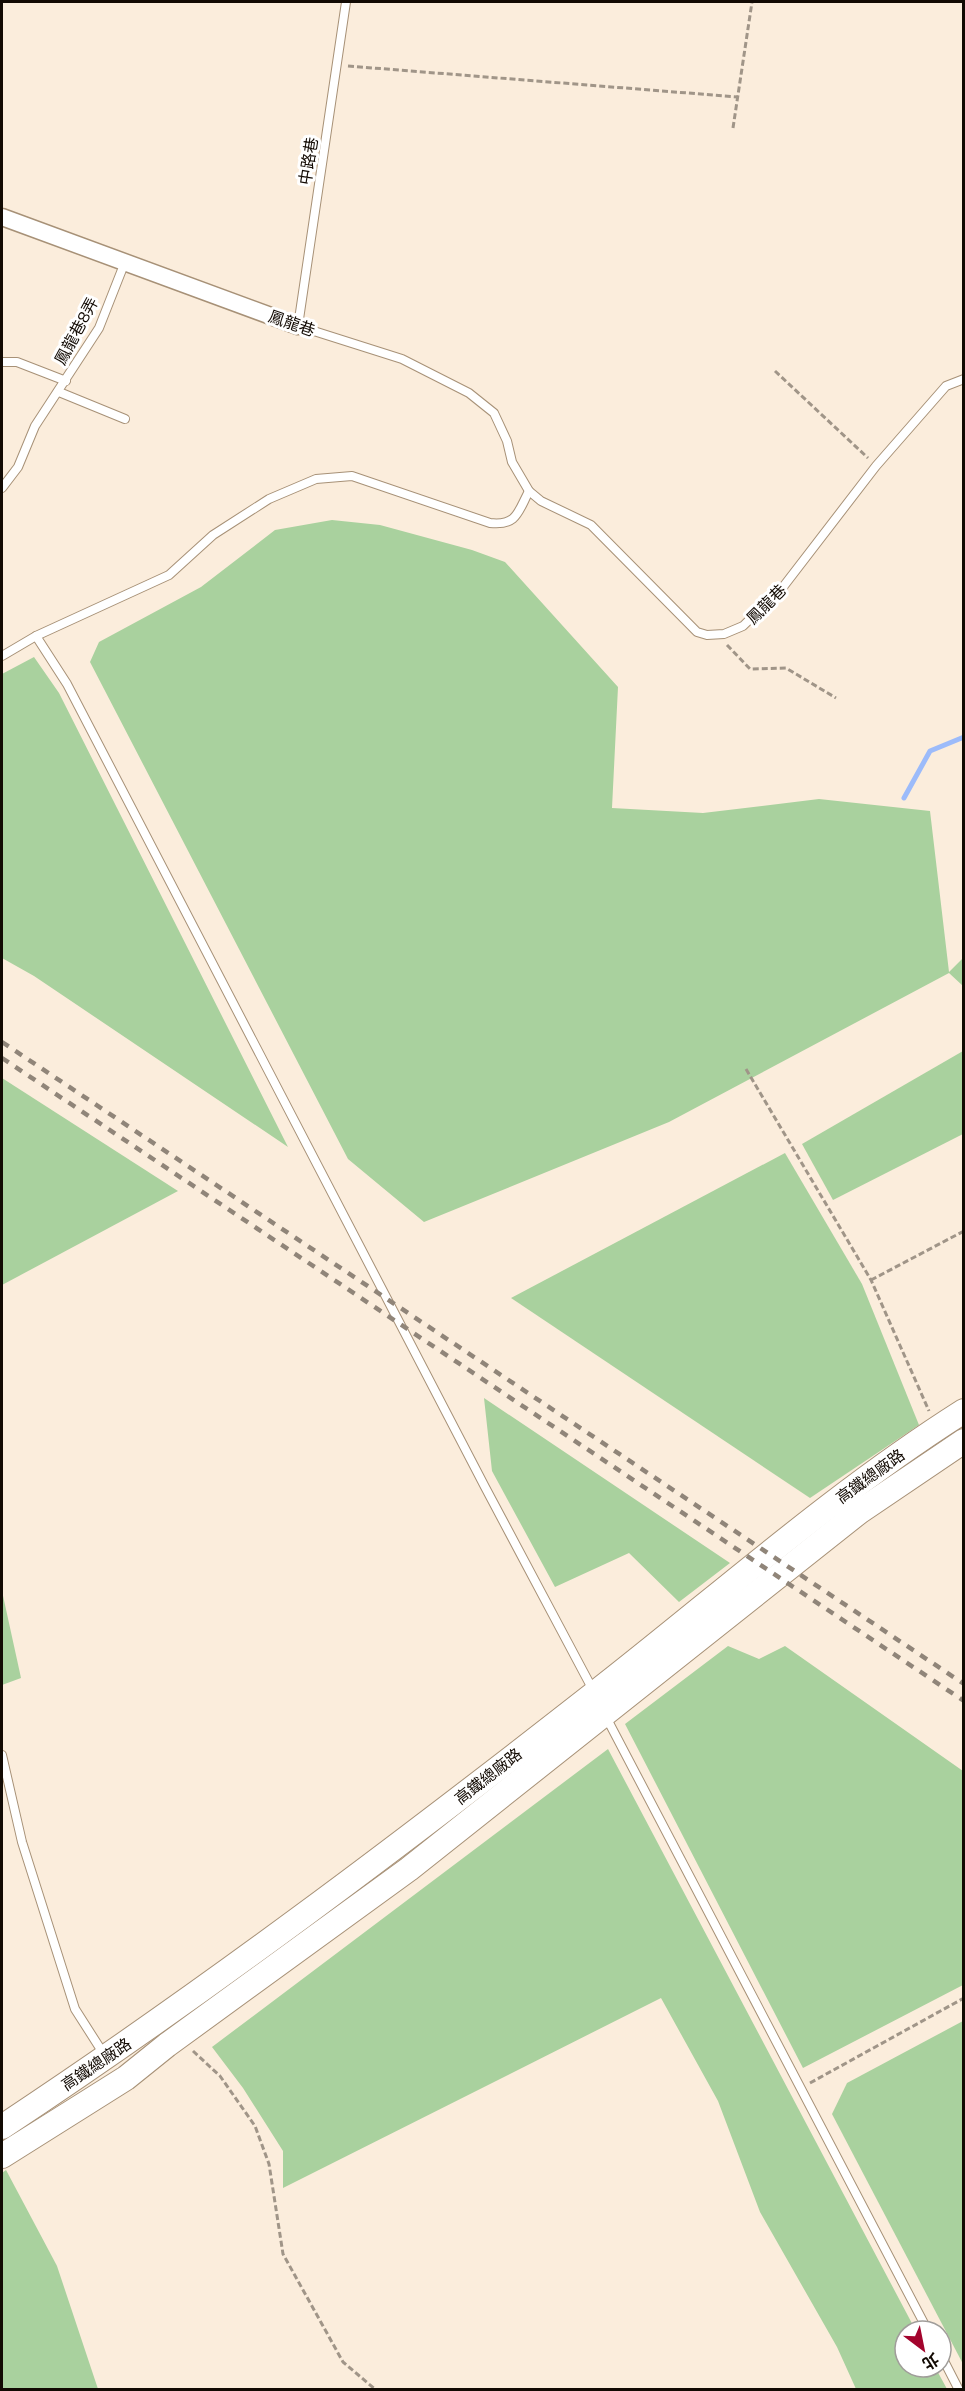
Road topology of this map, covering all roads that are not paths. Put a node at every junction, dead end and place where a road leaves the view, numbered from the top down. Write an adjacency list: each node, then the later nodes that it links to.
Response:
1 (345, 2): 4 (lane, 中路巷)
2 (2, 217): 3 (street, 鳳龍巷)
3 (125, 262): 4 (street, 鳳龍巷); 7 (lane, 鳳龍巷8弄)
4 (298, 326): 11 (lane, 鳳龍巷)
5 (2, 362): 7 (lane, 鳳龍巷8弄)
6 (963, 379): 11 (lane, 鳳龍巷)
7 (66, 381): 8 (lane, 鳳龍巷8弄)
8 (59, 392): 9 (lane); 10 (lane, 鳳龍巷8弄)
9 (125, 420)
10 (2, 488)
11 (529, 491): 12 (lane)
12 (36, 636): 13 (lane); 16 (lane)
13 (2, 656)
14 (963, 1411): 16 (street, 高鐵總廠路)
15 (963, 1441): 16 (street, 高鐵總廠路)
16 (600, 1704): 18 (street, 高鐵總廠路); 20 (street, 高鐵總廠路); 21 (lane)
17 (2, 1755): 18 (lane)
18 (106, 2058): 19 (street, 高鐵總廠路)
19 (2, 2127)
20 (2, 2156)
21 (922, 2319)

